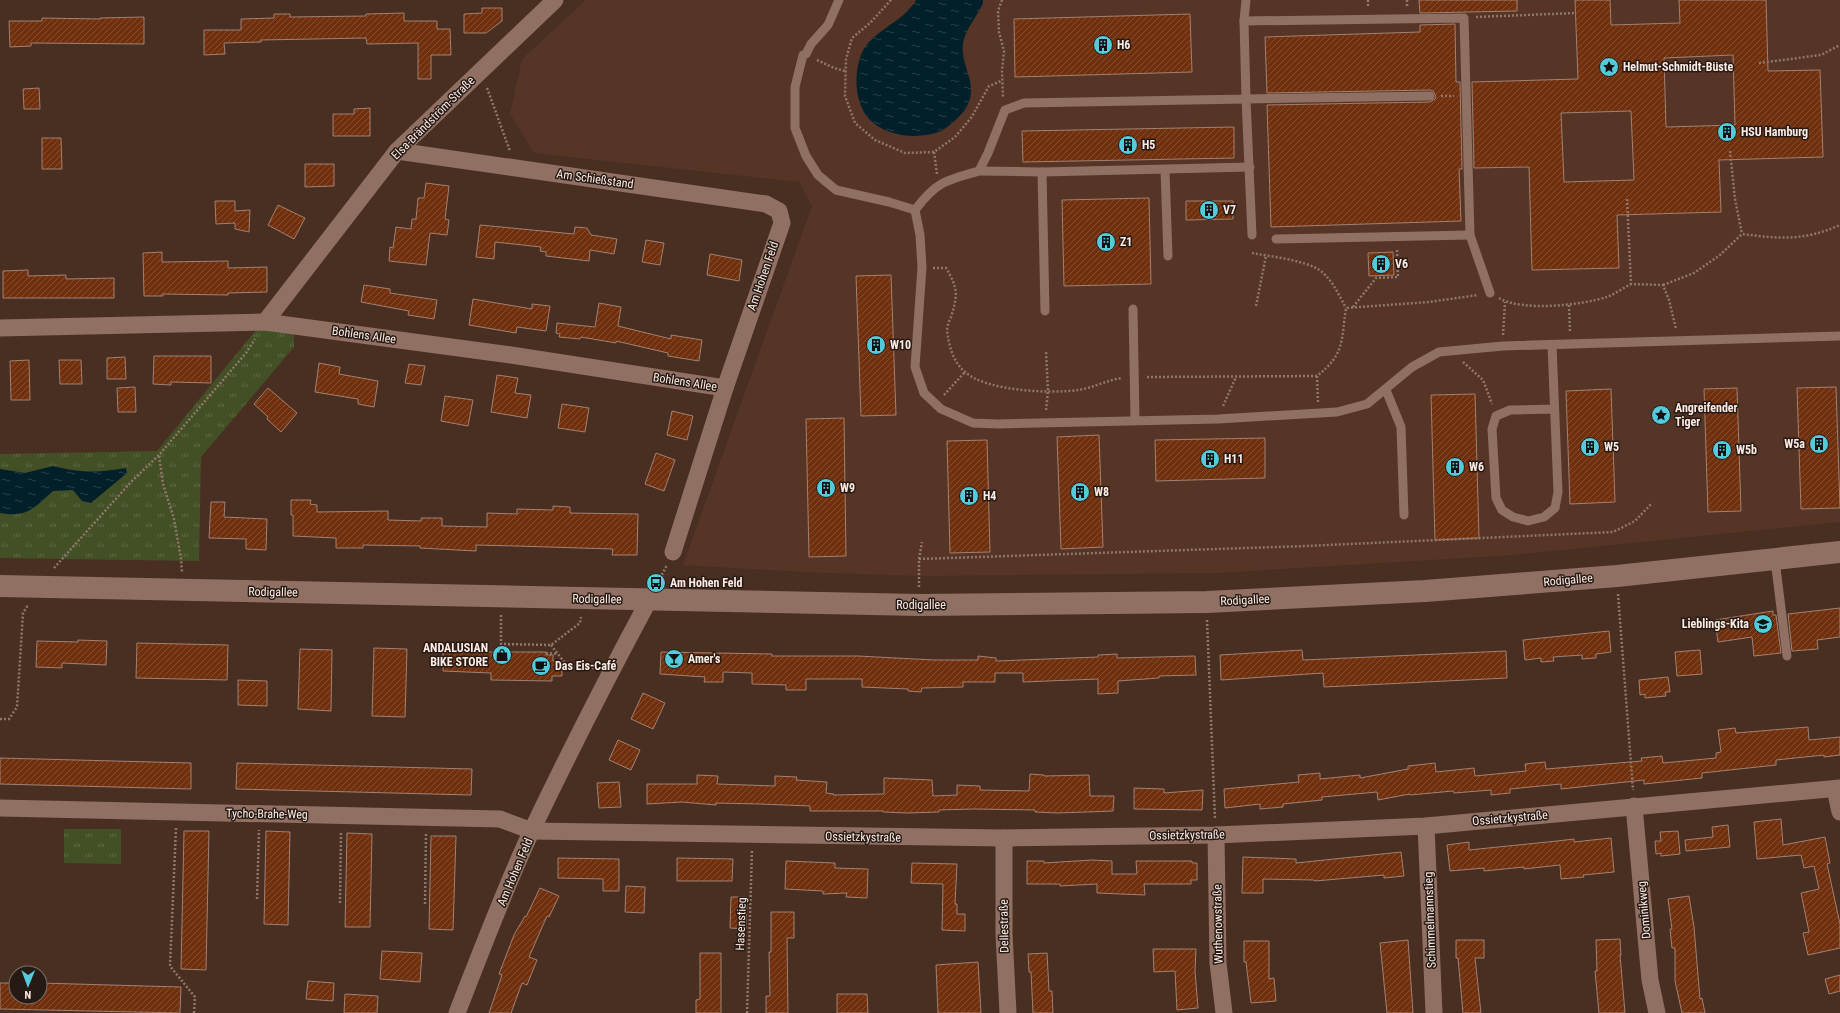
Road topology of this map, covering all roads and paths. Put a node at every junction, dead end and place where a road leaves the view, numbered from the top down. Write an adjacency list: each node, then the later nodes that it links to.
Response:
1 (555, 0): 12 (street, Elsa-Brändström-Straße)
2 (839, 0): 29 (lane)
3 (891, 0): 13 (path)
4 (1002, 0): 14 (path)
5 (1246, 0): 8 (lane)
6 (1576, 13): 7 (path)
7 (1464, 18): 8 (lane); 15 (lane)
8 (1244, 21): 17 (lane)
9 (1840, 45): 11 (path)
10 (816, 59): 13 (path)
11 (1759, 63)
12 (485, 66): 19 (street, Elsa-Brändström-Straße); 23 (path)
13 (845, 71): 21 (path)
14 (1001, 81): 18 (path); 21 (path)
15 (1466, 95): 16 (path); 34 (lane)
16 (1430, 96): 17 (lane)
17 (1246, 99): 18 (lane); 22 (lane)
18 (1005, 110): 25 (lane)
19 (397, 151): 23 (street, Am Schießstand); 51 (street, Elsa-Brändström-Straße)
20 (1730, 151): 32 (path)
21 (934, 152): 27 (path)
22 (1250, 167): 24 (lane); 33 (lane)
23 (516, 168): 30 (street, Am Schießstand)
24 (1166, 170): 26 (lane); 38 (lane)
25 (979, 171): 26 (lane); 27 (lane)
26 (1042, 172): 50 (lane)
27 (939, 184): 29 (lane)
28 (1627, 199): 41 (path)
29 (915, 210): 40 (lane)
30 (782, 223): 64 (street, Am Hohen Feld)
31 (1840, 225): 32 (path)
32 (1742, 234): 42 (path)
33 (1252, 235)
34 (1470, 235): 35 (lane); 43 (lane)
35 (1397, 236): 36 (lane); 47 (path)
36 (1276, 239)
37 (1252, 254): 39 (path)
38 (1168, 256)
39 (1266, 256): 46 (path); 48 (path)
40 (922, 267): 60 (path); 73 (lane)
41 (1631, 284): 42 (path); 45 (path)
42 (1663, 285): 54 (path)
43 (1490, 293): 44 (path); 47 (path)
44 (1505, 302): 45 (path); 57 (path)
45 (1569, 304): 55 (path)
46 (1256, 306)
47 (1353, 307): 48 (path)
48 (1346, 308): 61 (path)
49 (1133, 309): 62 (lane)
50 (1045, 311)
51 (265, 322): 52 (street, Bohlens Allee); 64 (street, Bohlens Allee); 74 (path)
52 (0, 328)
53 (1840, 336): 54 (lane)
54 (1678, 340): 55 (lane)
55 (1571, 344): 56 (lane)
56 (1552, 345): 57 (lane); 68 (lane)
57 (1503, 346): 58 (lane)
58 (1460, 350): 65 (lane); 70 (path)
59 (1046, 351): 66 (path)
60 (965, 372): 66 (path); 67 (path)
61 (1317, 376): 63 (path); 69 (path)
62 (1134, 377): 63 (path); 66 (path); 72 (lane)
63 (1236, 377): 71 (path)
64 (725, 388): 78 (street, Am Hohen Feld)
65 (1386, 390): 69 (lane); 76 (lane)
66 (1048, 391): 73 (path)
67 (947, 392)
68 (1554, 409): 70 (lane); 70 (lane)
69 (1318, 414): 71 (lane)
70 (1496, 416)
71 (1218, 419): 72 (lane)
72 (1135, 420): 73 (lane)
73 (1045, 424)
74 (159, 455): 84 (path); 85 (path)
75 (1652, 503): 80 (path)
76 (1404, 515)
77 (922, 542): 80 (path)
78 (673, 552): 88 (path)
79 (1840, 552): 81 (main road, Rodigallee)
80 (919, 559): 90 (path)
81 (1775, 560): 82 (main road, Rodigallee); 94 (lane)
82 (1617, 576): 89 (main road, Rodigallee); 98 (path)
83 (0, 586): 84 (main road, Rodigallee)
84 (38, 586): 85 (main road, Rodigallee); 96 (path)
85 (182, 590): 86 (main road, Rodigallee)
86 (501, 597): 87 (main road, Rodigallee); 91 (path)
87 (581, 599): 88 (main road, Rodigallee); 91 (path)
88 (649, 600): 90 (main road, Rodigallee); 95 (street, Am Hohen Feld)
89 (1207, 602): 90 (main road, Rodigallee); 108 (path)
90 (919, 605)
91 (551, 645): 93 (path)
92 (546, 654): 93 (path)
93 (558, 654): 95 (path)
94 (1787, 656)
95 (612, 668): 106 (street, Am Hohen Feld)
96 (0, 719)
97 (1838, 788): 98 (street, Ossietzkystraße); 101 (street)
98 (1634, 806): 105 (street, Ossietzkystraße); 119 (street, Dominikweg)
99 (0, 808): 100 (street, Tycho-Brahe-Weg)
100 (177, 812): 102 (street, Tycho-Brahe-Weg); 113 (path)
101 (1840, 812)
102 (260, 814): 103 (street, Tycho-Brahe-Weg); 110 (path)
103 (341, 815): 104 (street, Tycho-Brahe-Weg); 111 (path)
104 (426, 817): 106 (street, Tycho-Brahe-Weg); 112 (path)
105 (1426, 826): 108 (street, Ossietzkystraße); 118 (street, Schimmelmannstieg)
106 (532, 831): 107 (street, Ossietzkystraße); 114 (street, Am Hohen Feld)
107 (753, 835): 109 (street, Ossietzkystraße); 115 (path, Hasenstieg)
108 (1216, 835): 109 (street, Ossietzkystraße); 117 (street, Wuthenowstraße)
109 (1004, 838): 116 (street, Dellestraße)
110 (257, 899)
111 (340, 903)
112 (424, 904)
113 (194, 1013)
114 (457, 1013)
115 (747, 1013)
116 (1008, 1013)
117 (1224, 1013)
118 (1434, 1013)
119 (1657, 1013)

